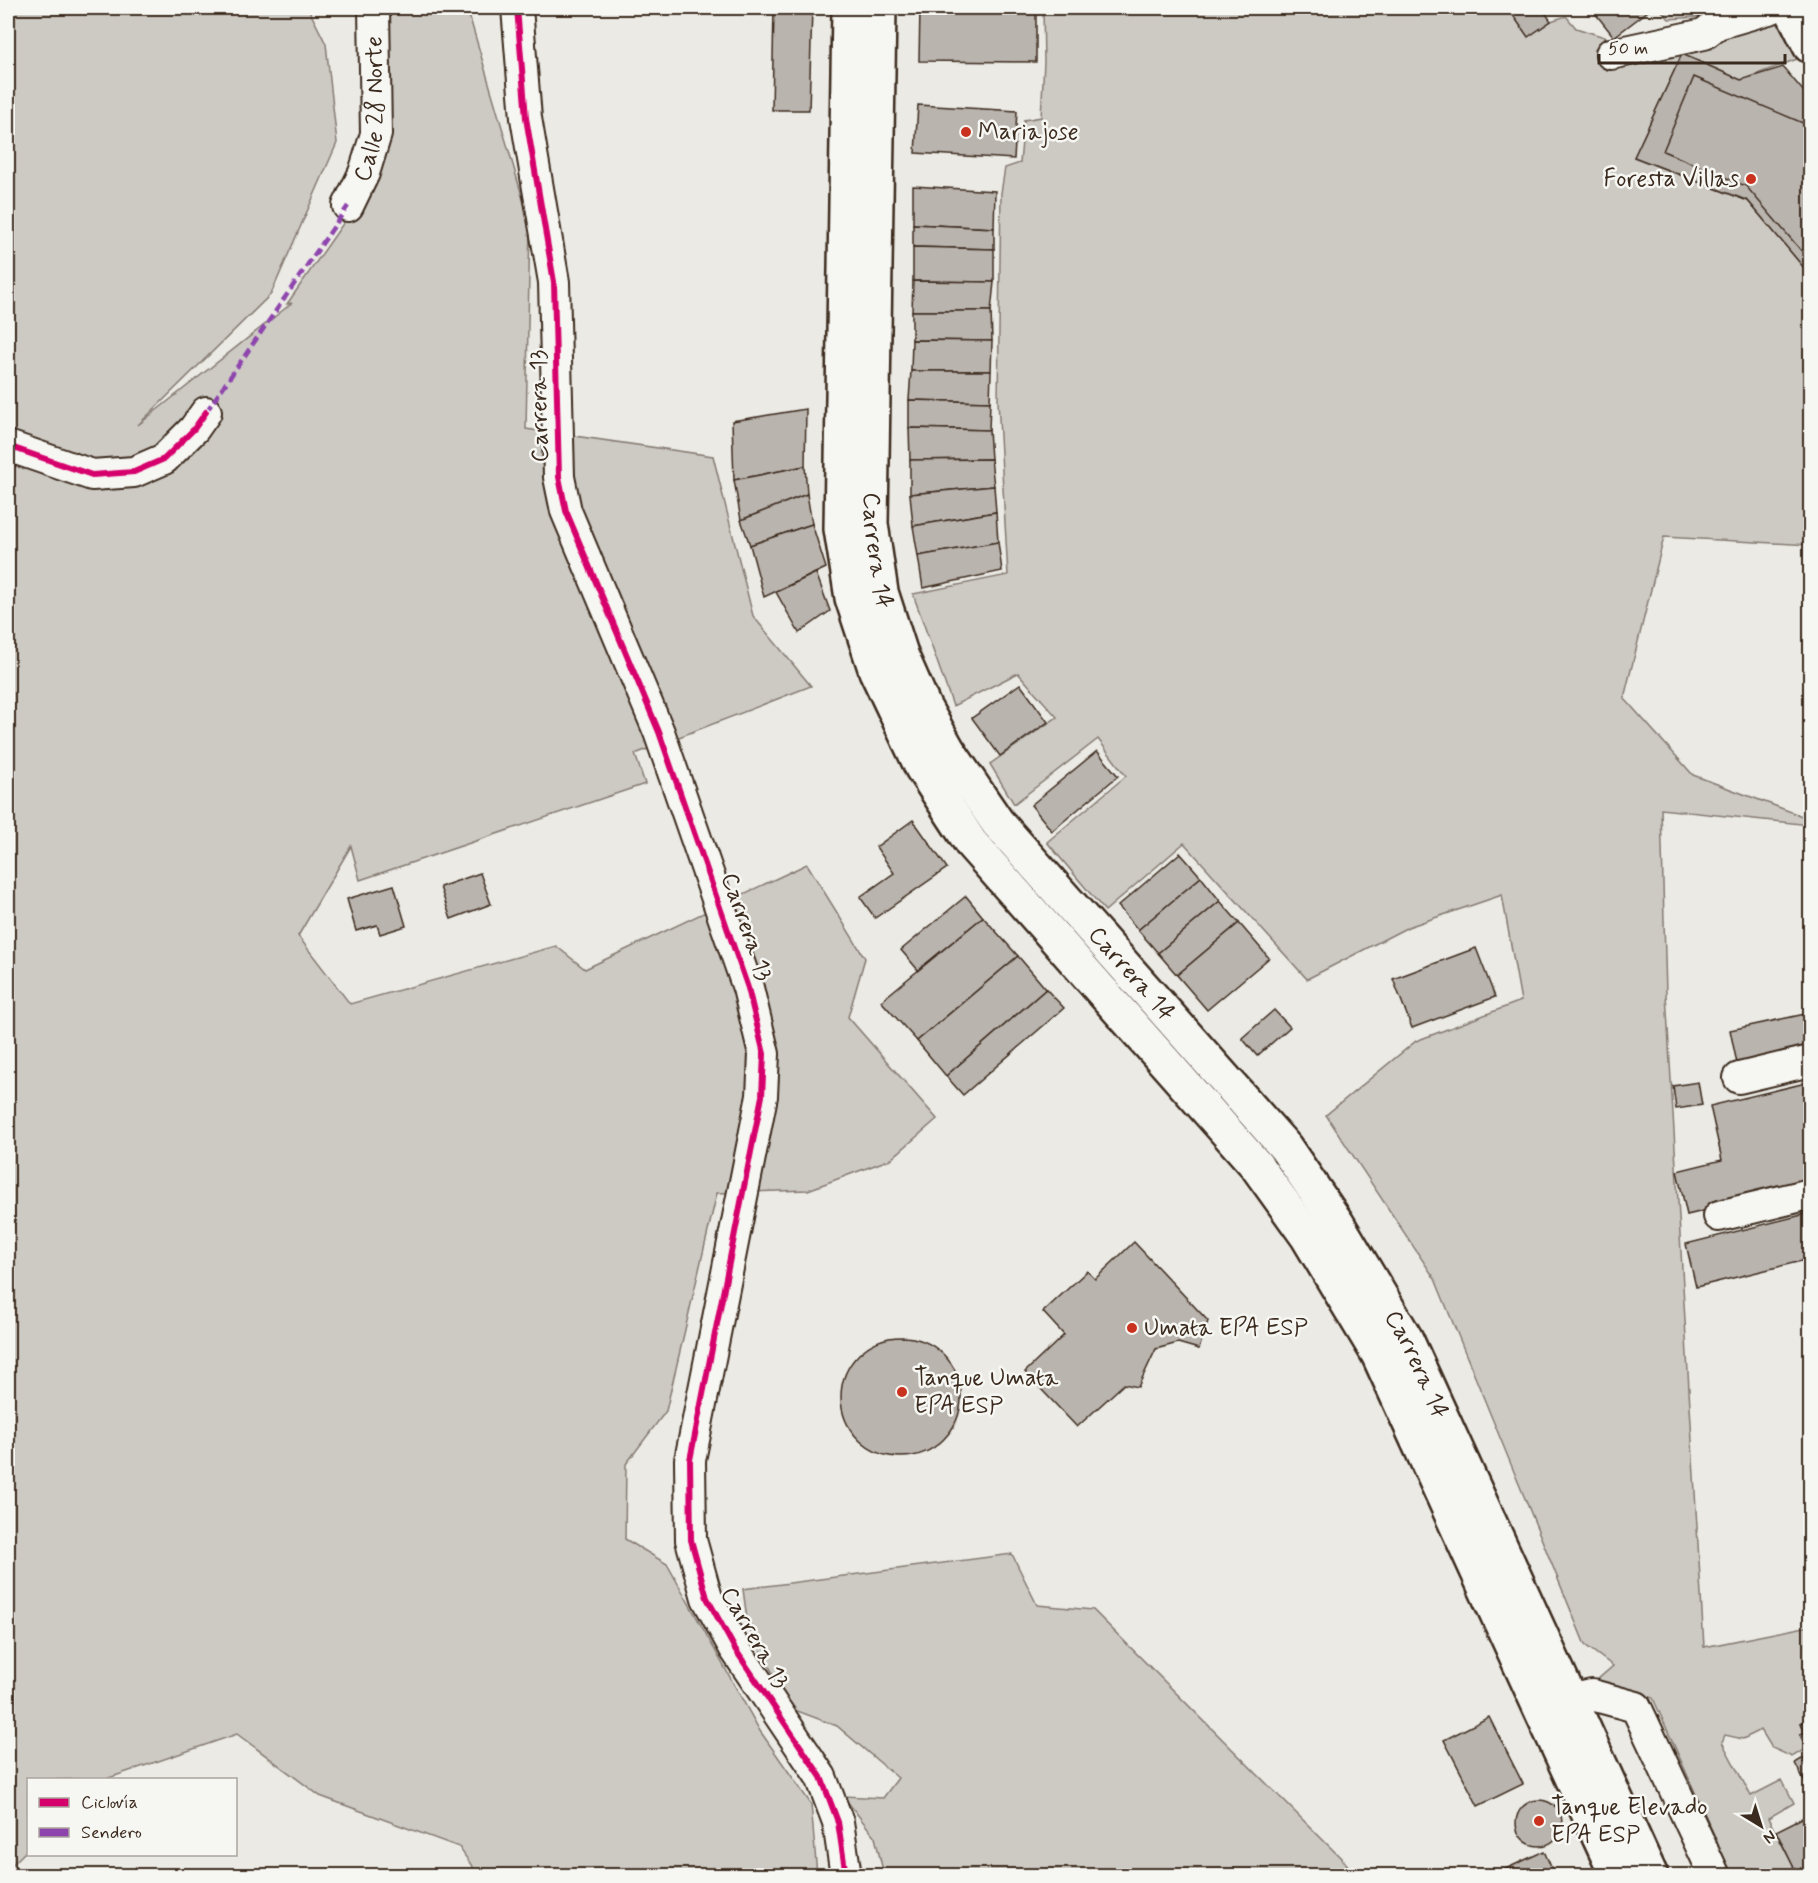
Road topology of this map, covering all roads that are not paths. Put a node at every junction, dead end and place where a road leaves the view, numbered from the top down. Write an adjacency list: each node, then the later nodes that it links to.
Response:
1 (374, 8): 9 (street, Calle 28 Norte)
2 (517, 8): 17 (street, Carrera 13)
3 (849, 8): 18 (main road, Carrera 14)
4 (879, 8): 16 (main road, Carrera 14)
5 (1772, 8): 8 (street)
6 (1791, 8): 7 (main road)
7 (1810, 46)
8 (1611, 54)
9 (348, 206)
10 (200, 421): 11 (street)
11 (8, 446)
12 (1810, 1061): 13 (street)
13 (1739, 1078)
14 (1810, 1194): 15 (street)
15 (1719, 1216)
16 (1570, 1700): 19 (main road, Carrera 14); 20 (street)
17 (846, 1875)
18 (1617, 1875)
19 (1651, 1875)
20 (1716, 1875)

